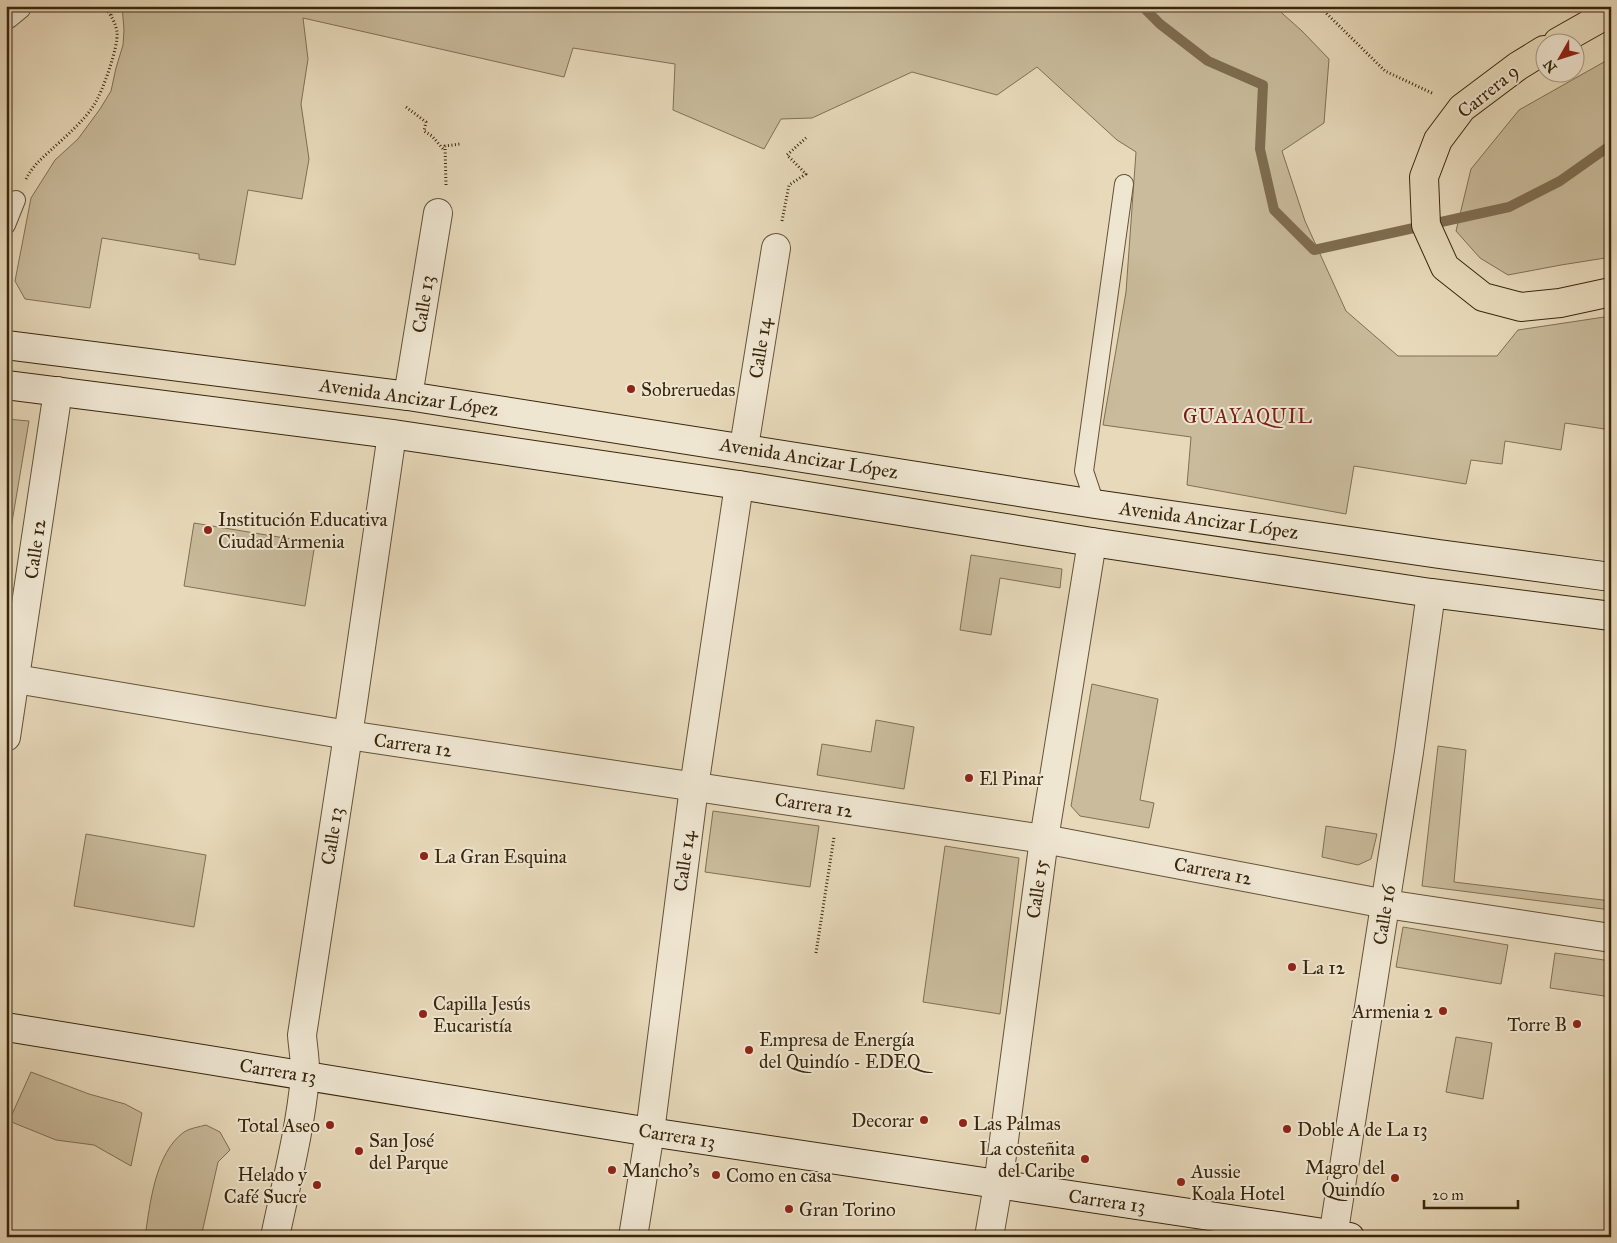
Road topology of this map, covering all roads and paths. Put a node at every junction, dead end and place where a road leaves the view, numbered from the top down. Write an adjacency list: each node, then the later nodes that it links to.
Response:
1 (16, 6): 6 (street)
2 (101, 6): 7 (path)
3 (114, 6): 7 (path)
4 (1319, 6): 11 (path)
5 (1611, 12): 8 (main road)
6 (6, 15)
7 (111, 15): 16 (path)
8 (1576, 32)
9 (1534, 56): 11 (main road, Carrera 9)
10 (406, 107): 14 (path)
11 (1462, 108): 20 (main road, Carrera 9)
12 (807, 137): 19 (path)
13 (460, 144): 14 (path)
14 (445, 150): 17 (path)
15 (1124, 184): 28 (lane)
16 (16, 200): 18 (lane)
17 (438, 213): 24 (street, Calle 13)
18 (6, 225)
19 (776, 248): 26 (street, Calle 14)
20 (1611, 292)
21 (6, 346): 24 (street, Avenida Ancizar López)
22 (6, 385): 23 (street, Avenida Ancizar López)
23 (58, 391): 25 (street, Avenida Ancizar López); 33 (street, Calle 12)
24 (408, 396): 26 (street, Avenida Ancizar López)
25 (392, 434): 27 (street, Avenida Ancizar López); 34 (street, Calle 13)
26 (744, 447): 28 (street, Avenida Ancizar López)
27 (739, 485): 29 (street, Avenida Ancizar López); 36 (street, Calle 14)
28 (1095, 504): 30 (street, Avenida Ancizar López)
29 (1092, 542): 31 (street, Avenida Ancizar López); 38 (street, Calle 15)
30 (1611, 577)
31 (1431, 593): 32 (street, Avenida Ancizar López); 39 (street, Calle 16)
32 (1611, 616)
33 (16, 679): 34 (street, Carrera 12); 35 (street, Calle 12)
34 (348, 736): 36 (street, Carrera 12); 43 (street, Calle 13)
35 (6, 737)
36 (694, 787): 37 (street, Carrera 12); 44 (street, Calle 14)
37 (838, 808): 38 (street, Carrera 12); 41 (path)
38 (1044, 839): 39 (street, Carrera 12); 45 (street, Calle 15)
39 (1386, 904): 40 (street, Carrera 12); 46 (street, Calle 16)
40 (1611, 938)
41 (816, 953)
42 (6, 1027): 43 (street, Carrera 13)
43 (305, 1075): 44 (street, Carrera 13); 47 (street, Calle 13)
44 (650, 1132): 45 (street, Carrera 13); 48 (street, Calle 14)
45 (998, 1185): 46 (street, Carrera 13); 49 (street, Calle 15)
46 (1339, 1236)
47 (275, 1237)
48 (633, 1237)
49 (989, 1237)

